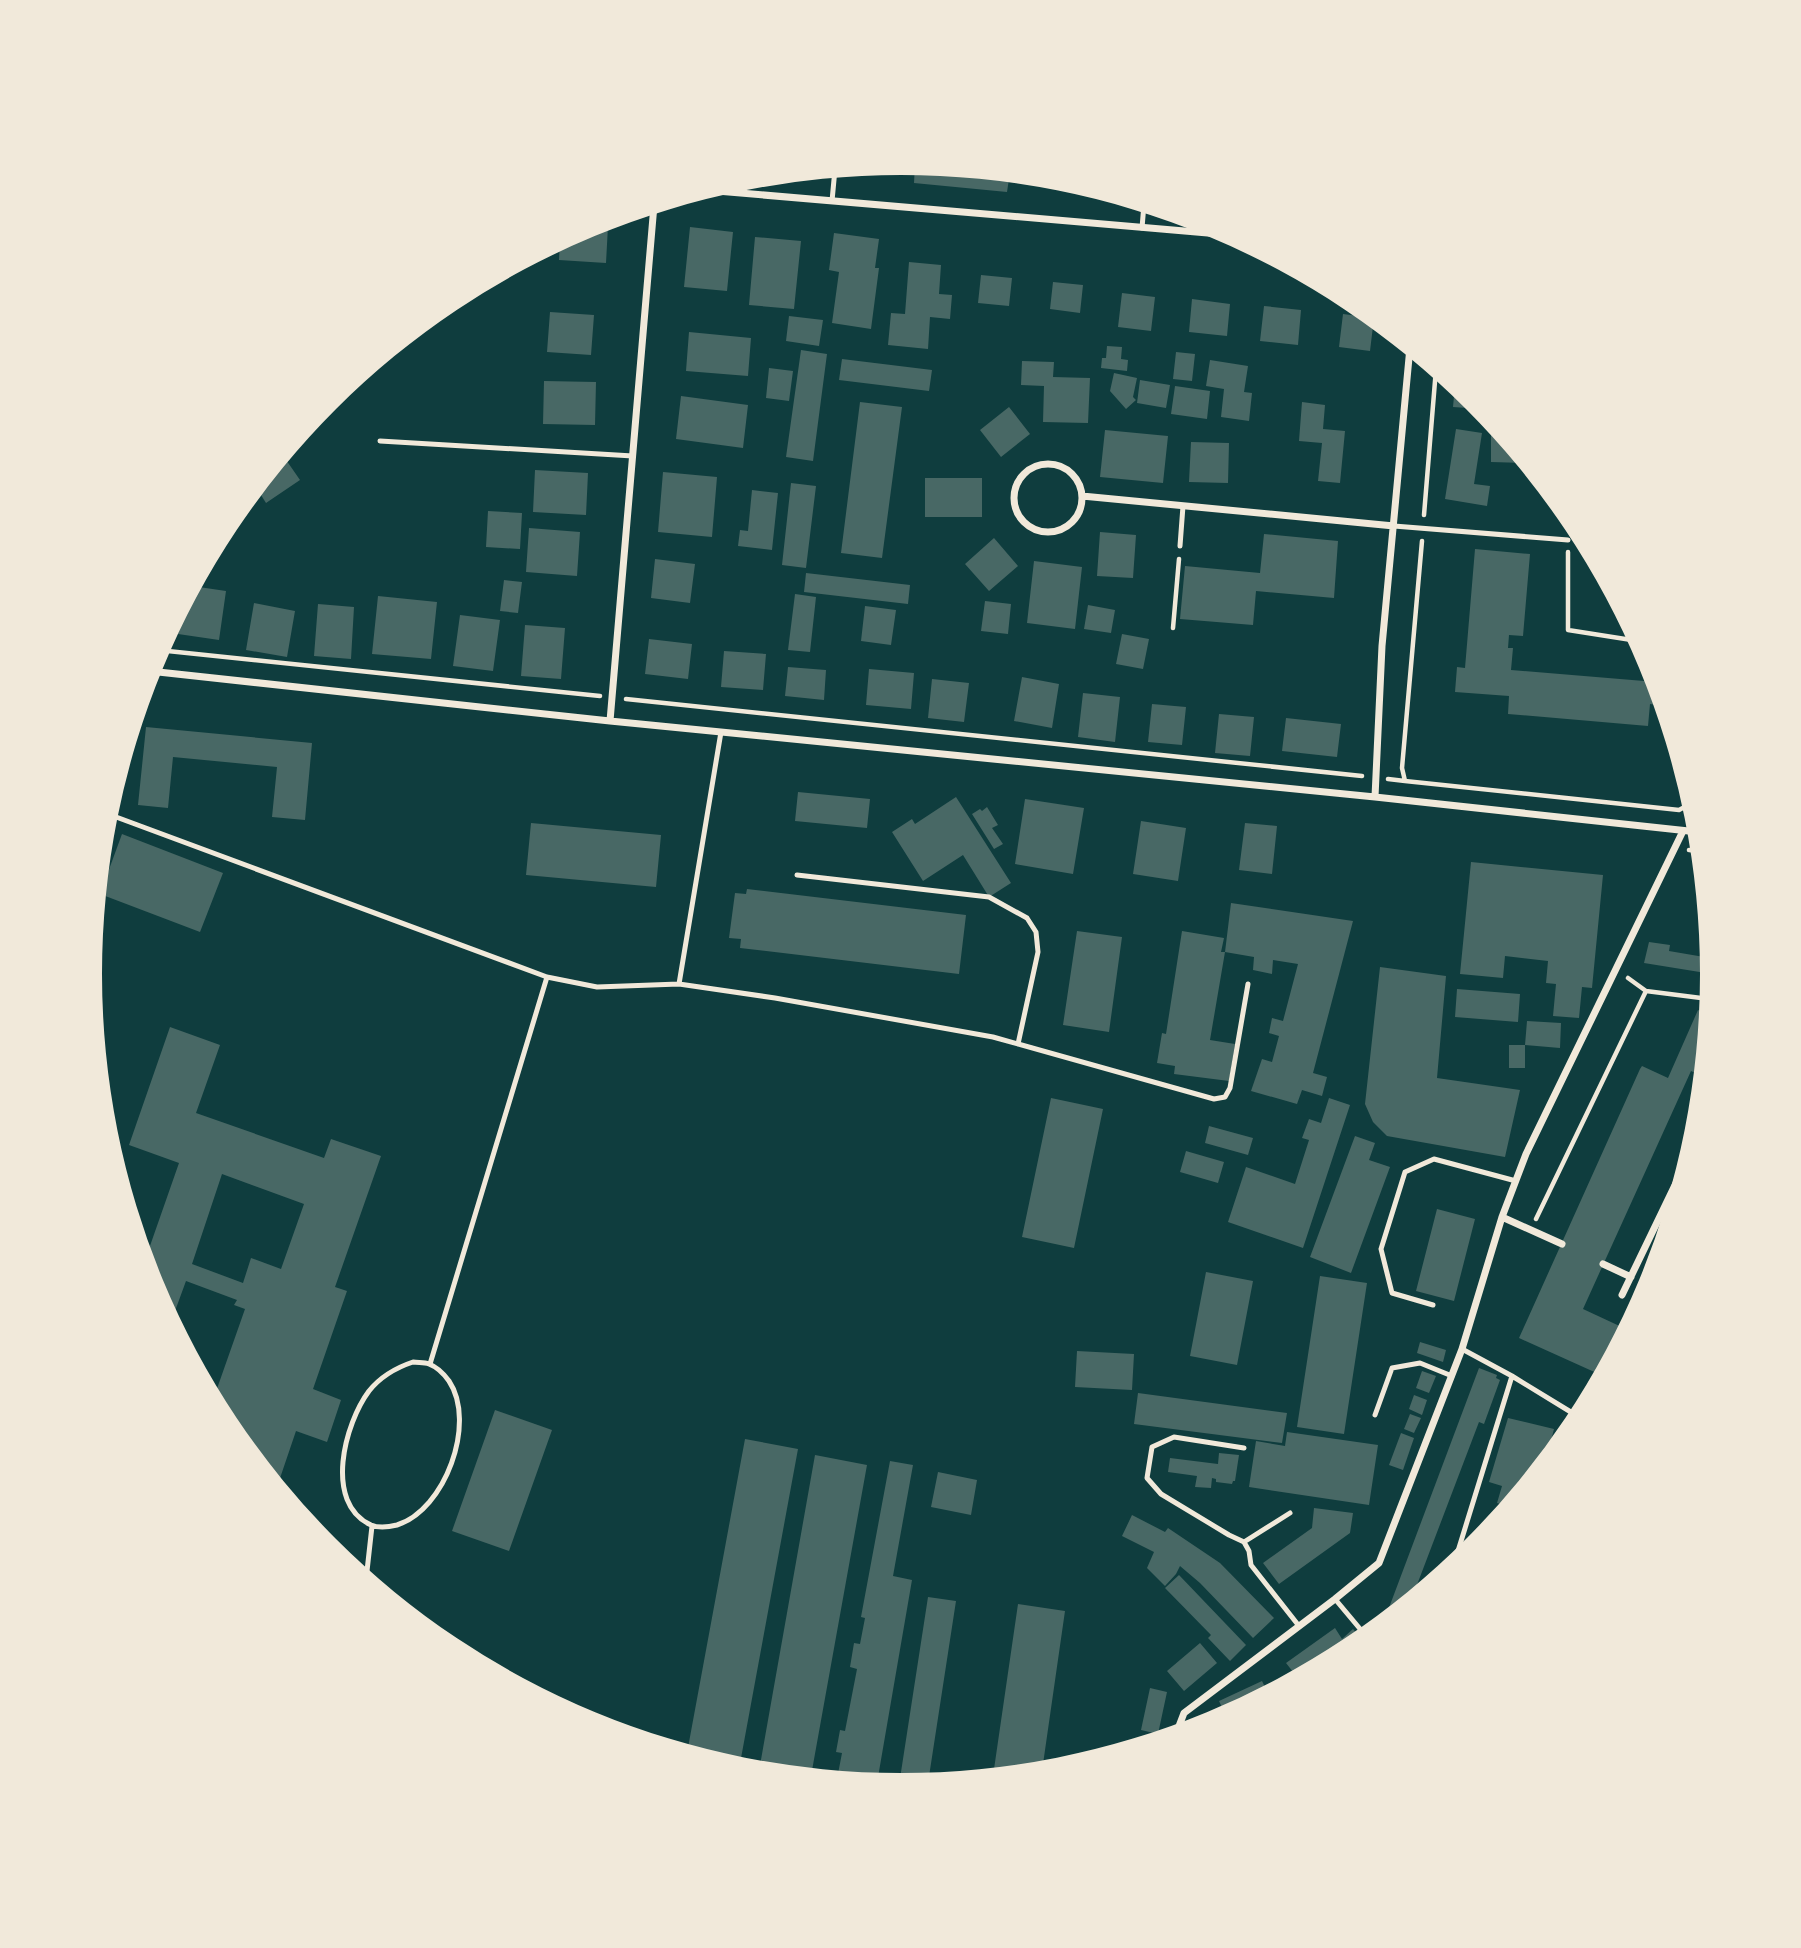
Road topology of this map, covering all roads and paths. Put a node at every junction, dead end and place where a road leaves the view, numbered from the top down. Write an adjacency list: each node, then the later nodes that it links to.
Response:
1 (834, 178): 3 (lane)
2 (734, 193): 3 (street)
3 (831, 201): 6 (street)
4 (1144, 213): 6 (lane)
5 (653, 214): 11 (street)
6 (1143, 228): 7 (street)
7 (1196, 232)
8 (1409, 358): 14 (street)
9 (1435, 381): 15 (path)
10 (380, 441): 11 (lane)
11 (633, 456): 22 (street)
12 (1082, 496): 12 (street); 13 (street)
13 (1183, 506): 14 (street); 17 (lane)
14 (1394, 526): 15 (lane); 25 (street)
15 (1423, 528): 16 (lane); 26 (path)
16 (1568, 540): 19 (path)
17 (1180, 546): 18 (path)
18 (1173, 628)
19 (1626, 639)
20 (170, 651): 22 (path)
21 (160, 672): 23 (street)
22 (612, 698): 23 (street); 25 (path)
23 (610, 721): 24 (street)
24 (721, 732): 27 (street); 35 (lane)
25 (1376, 778): 26 (path); 27 (street)
26 (1405, 781): 28 (path)
27 (1376, 797): 30 (street)
28 (1682, 808)
29 (117, 817): 33 (lane)
30 (1683, 831): 31 (street); 40 (street)
31 (1686, 831)
32 (797, 875): 39 (lane)
33 (547, 977): 35 (lane); 51 (lane)
34 (1626, 977): 37 (path)
35 (679, 984): 39 (lane)
36 (1248, 984): 39 (lane)
37 (1646, 991): 38 (path); 44 (path)
38 (1699, 998)
39 (1018, 1044)
40 (1516, 1181): 43 (street); 49 (lane)
41 (1664, 1208): 42 (street)
42 (1660, 1216): 47 (street)
43 (1502, 1217): 44 (street); 50 (street)
44 (1531, 1230): 45 (street)
45 (1562, 1244)
46 (1603, 1264): 47 (street)
47 (1631, 1277): 48 (street)
48 (1622, 1294)
49 (1433, 1305)
50 (1462, 1349): 52 (street); 53 (lane)
51 (429, 1364): 58 (lane); 58 (lane)
52 (1452, 1376): 55 (lane); 62 (street)
53 (1512, 1376): 54 (lane); 60 (lane)
54 (1569, 1411)
55 (1375, 1415)
56 (1244, 1448): 59 (lane)
57 (1290, 1513): 59 (lane)
58 (372, 1526): 61 (lane)
59 (1244, 1542): 63 (lane)
60 (1460, 1543)
61 (367, 1569)
62 (1335, 1599): 63 (street); 64 (lane)
63 (1299, 1626): 65 (street)
64 (1359, 1628)
65 (1181, 1722)

